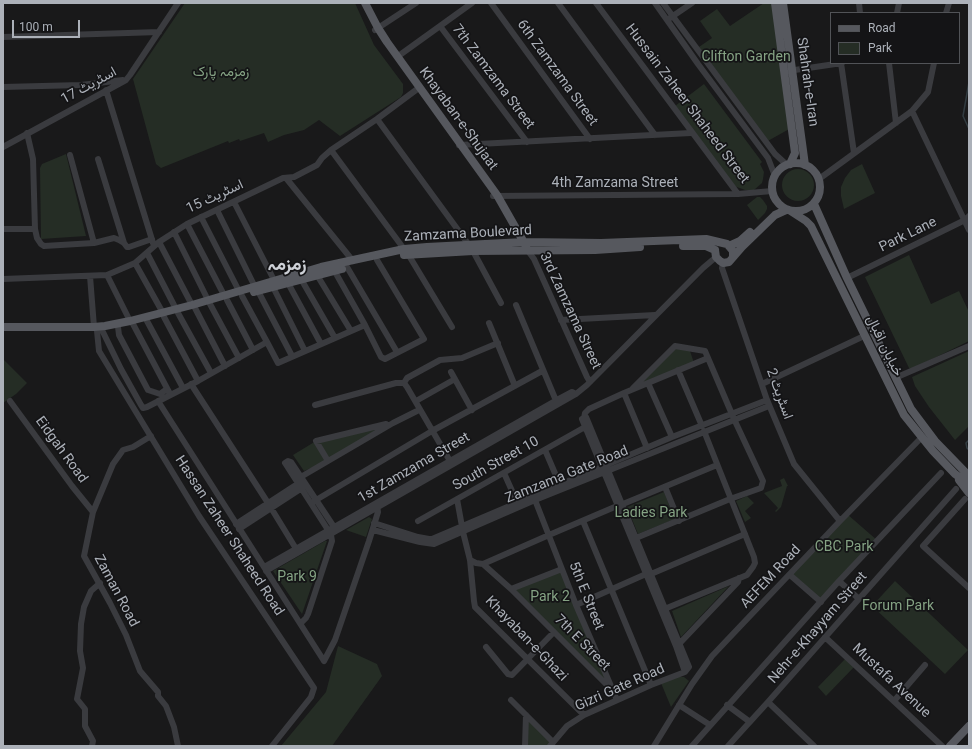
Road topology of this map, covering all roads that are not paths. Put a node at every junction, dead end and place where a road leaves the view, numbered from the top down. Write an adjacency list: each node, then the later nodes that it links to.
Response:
1 (178, 3): 17 (street, اسٹریٹ 17)
2 (361, 3): 16 (main road, Khayaban-e-Shujaat)
3 (365, 3): 16 (main road, Khayaban-e-Shujaat)
4 (416, 3): 16 (street)
5 (472, 3): 15 (street)
6 (491, 3): 35 (street, 6th Zamzama Street)
7 (558, 3): 34 (street)
8 (596, 3): 32 (street, Hussain Zaheer Shaheed Street)
9 (655, 3): 14 (street)
10 (663, 3): 14 (street)
11 (692, 3): 14 (street)
12 (775, 3): 24 (main road, Shahrah-e-Iran)
13 (783, 3): 24 (main road, Shahrah-e-Iran)
14 (670, 19): 43 (street); 45 (street)
15 (440, 26): 19 (street); 36 (street, 7th Zamzama Street)
16 (376, 29): 19 (main road, Khayaban-e-Shujaat); 27 (main road, Khayaban-e-Shujaat)
17 (159, 32): 18 (street); 25 (street, اسٹریٹ 17)
18 (3, 37)
19 (397, 57): 27 (main road, Khayaban-e-Shujaat)
20 (834, 64): 24 (street)
21 (841, 64): 40 (street)
22 (889, 64): 31 (street)
23 (934, 64): 29 (street)
24 (788, 71): 43 (main road, Shahrah-e-Iran); 44 (main road, Shahrah-e-Iran)
25 (126, 80): 26 (street); 28 (street, اسٹریٹ 17)
26 (3, 87)
27 (418, 88): 30 (street, اسٹریٹ 15); 37 (main road, Khayaban-e-Shujaat)
28 (106, 90): 33 (street, اسٹریٹ 17); 65 (street)
29 (912, 111): 31 (street); 58 (street)
30 (377, 119): 39 (street, اسٹریٹ 15); 71 (street)
31 (896, 123): 40 (street)
32 (691, 133): 34 (street); 49 (street, Hussain Zaheer Shaheed Street)
33 (27, 134): 38 (street, اسٹریٹ 17); 60 (street)
34 (654, 135): 35 (street)
35 (590, 139): 36 (street)
36 (527, 142): 37 (street)
37 (459, 145): 50 (main road, Khayaban-e-Shujaat)
38 (3, 147)
39 (331, 150): 46 (street, اسٹریٹ 15); 73 (street)
40 (854, 153): 47 (street)
41 (70, 154): 66 (street)
42 (98, 159): 67 (street)
43 (788, 165): 44 (main road); 45 (main road)
44 (805, 165): 47 (main road)
45 (775, 176): 48 (main road)
46 (286, 178): 51 (street, اسٹریٹ 15); 77 (street)
47 (819, 179): 53 (main road)
48 (772, 191): 49 (street, Hussain Zaheer Shaheed Street); 52 (main road)
49 (738, 194): 50 (street, 4th Zamzama Street)
50 (495, 195): 68 (main road, Khayaban-e-Shujaat)
51 (234, 202): 54 (street, اسٹریٹ 15); 89 (street)
52 (777, 202): 55 (main road); 70 (main road)
53 (814, 204): 55 (main road); 56 (main road, خیابان اقبال)
54 (217, 210): 57 (street, اسٹریٹ 15); 90 (street)
55 (788, 210): 64 (main road, خیابان اقبال); 76 (main road)
56 (818, 214): 64 (main road); 85 (main road, خیابان اقبال)
57 (201, 217): 59 (street, اسٹریٹ 15); 91 (street)
58 (967, 218): 62 (street); 85 (street, Park Lane)
59 (186, 224): 63 (street, اسٹریٹ 15); 92 (street)
60 (35, 228): 61 (street); 66 (street)
61 (3, 229)
62 (969, 230)
63 (174, 232): 69 (street, اسٹریٹ 15); 93 (street)
64 (815, 233): 111 (main road, خیابان اقبال)
65 (152, 239): 67 (street); 69 (street)
66 (94, 243): 67 (street)
67 (124, 243)
68 (520, 243): 70 (main road, Zamzama Boulevard); 71 (main road, Zamzama Boulevard); 72 (main road, Khayaban-e-Shujaat)
69 (157, 244): 74 (street, اسٹریٹ 15); 96 (street)
70 (728, 245): 75 (main road); 76 (main road)
71 (471, 248): 72 (main road, Zamzama Boulevard); 73 (main road, Zamzama Boulevard); 94 (street)
72 (525, 251): 75 (main road, Zamzama Boulevard); 100 (street, 3rd Zamzama Street)
73 (406, 252): 77 (main road, Zamzama Boulevard); 78 (main road, Zamzama Boulevard); 107 (street)
74 (147, 253): 79 (street, اسٹریٹ 15); 97 (street)
75 (718, 257): 76 (main road); 99 (street, 1st Zamzama Street); 135 (street, اسٹریٹ 2)
76 (733, 257)
77 (353, 260): 89 (main road, Zamzama Boulevard)
78 (377, 260): 80 (main road, Zamzama Boulevard); 119 (street)
79 (135, 263): 82 (street, اسٹریٹ 15); 98 (street)
80 (347, 267): 81 (main road, Zamzama Boulevard); 119 (street)
81 (334, 270): 83 (main road, Zamzama Boulevard); 104 (street)
82 (107, 275): 84 (street, اسٹریٹ 15); 102 (street)
83 (317, 275): 87 (main road, Zamzama Boulevard); 109 (street)
84 (90, 276): 86 (street, اسٹریٹ 15); 108 (street, Hassan Zaheer Shaheed Road)
85 (847, 278): 128 (main road, خیابان اقبال)
86 (3, 279)
87 (301, 279): 88 (main road, Zamzama Boulevard); 112 (street)
88 (288, 283): 89 (main road, Zamzama Boulevard); 115 (street)
89 (273, 284): 90 (main road, Zamzama Boulevard); 118 (street)
90 (256, 289): 91 (main road, Zamzama Boulevard); 120 (street)
91 (240, 294): 92 (main road, Zamzama Boulevard); 113 (street)
92 (226, 298): 93 (main road, Zamzama Boulevard); 117 (street)
93 (209, 302): 96 (main road, Zamzama Boulevard); 121 (street)
94 (501, 303)
95 (516, 305): 125 (street)
96 (193, 307): 97 (main road, Zamzama Boulevard); 123 (street)
97 (177, 311): 98 (main road, Zamzama Boulevard); 127 (street)
98 (164, 315): 101 (main road, Zamzama Boulevard); 102 (main road, Zamzama Boulevard); 130 (street)
99 (655, 315): 100 (street); 131 (street, 1st Zamzama Street)
100 (562, 320): 131 (street, 3rd Zamzama Street)
101 (147, 321): 102 (main road, Zamzama Boulevard); 137 (street)
102 (132, 323): 106 (main road, Zamzama Boulevard); 108 (main road, Zamzama Boulevard); 139 (street)
103 (489, 323): 114 (street)
104 (365, 325): 109 (street); 119 (street)
105 (3, 327): 108 (main road, Zamzama Boulevard)
106 (118, 327): 108 (main road, Zamzama Boulevard); 139 (street)
107 (452, 327)
108 (98, 330): 110 (main road, Zamzama Boulevard); 142 (street); 155 (street, Hassan Zaheer Shaheed Road)
109 (351, 331): 112 (street)
110 (3, 332)
111 (864, 336): 135 (street); 157 (main road, خیابان اقبال)
112 (335, 338): 115 (street)
113 (267, 342): 117 (street); 120 (street)
114 (498, 343): 132 (street); 136 (street)
115 (321, 344): 118 (street)
116 (969, 346): 128 (street)
117 (253, 350): 121 (street)
118 (305, 351): 120 (street)
119 (397, 352)
120 (292, 356)
121 (239, 358): 123 (street)
122 (708, 358): 124 (street); 138 (street); 149 (street)
123 (225, 366): 127 (street)
124 (678, 370): 133 (street); 153 (street)
125 (542, 371): 136 (street); 144 (street)
126 (451, 372): 129 (street)
127 (211, 373): 130 (street)
128 (899, 377): 163 (main road, خیابان اقبال)
129 (455, 379): 143 (street); 148 (street)
130 (198, 381): 134 (street)
131 (590, 382): 144 (street, 1st Zamzama Street)
132 (404, 383): 143 (street); 146 (street)
133 (648, 383): 138 (street); 156 (street)
134 (191, 384): 137 (street); 186 (street)
135 (762, 384): 145 (street, اسٹریٹ 2)
136 (515, 386): 148 (street)
137 (183, 388): 139 (street)
138 (631, 390): 140 (street)
139 (169, 392): 142 (street)
140 (624, 393): 150 (street); 160 (street)
141 (10, 401): 189 (street, Eidgah Road)
142 (158, 401): 195 (street)
143 (416, 401): 147 (street)
144 (556, 403): 159 (street, 1st Zamzama Street)
145 (768, 403): 149 (street, Zamzama Gate Road); 194 (street, اسٹریٹ 2)
146 (315, 405)
147 (419, 410): 151 (street); 154 (street)
148 (472, 410): 154 (street)
149 (733, 416): 153 (street, Zamzama Gate Road); 181 (street)
150 (584, 418): 152 (street); 168 (street)
151 (393, 423): 164 (street); 164 (street)
152 (585, 427): 161 (street, South Street 10); 168 (street)
153 (703, 428): 156 (street, Zamzama Gate Road); 162 (street, Zamzama Gate Road); 166 (street)
154 (432, 431): 165 (street); 184 (street)
155 (151, 436): 189 (street, Zaman Road); 244 (street, Hassan Zaheer Shaheed Road)
156 (672, 438): 158 (street, Zamzama Gate Road)
157 (921, 438): 171 (main road, خیابان اقبال); 194 (street, AEFEM Road)
158 (659, 443): 160 (street, Zamzama Gate Road); 162 (street)
159 (477, 448): 165 (street, 1st Zamzama Street); 172 (street, 1st Zamzama Street)
160 (647, 448): 168 (street, Zamzama Gate Road)
161 (545, 450): 169 (street, South Street 10); 177 (street)
162 (661, 450): 168 (street, Zamzama Gate Road)
163 (952, 459): 167 (main road); 173 (main road, خیابان اقبال)
164 (328, 461): 174 (street)
165 (450, 461): 172 (street, 1st Zamzama Street)
166 (717, 465): 178 (street); 181 (street)
167 (969, 468)
168 (605, 469): 175 (street, Zamzama Gate Road); 188 (street)
169 (504, 473): 182 (street, South Street 10); 185 (street)
170 (941, 473): 210 (street)
171 (955, 474): 176 (main road, خیابان اقبال); 180 (main road)
172 (430, 475): 187 (street, 1st Zamzama Street)
173 (969, 476)
174 (300, 482): 184 (street); 186 (street)
175 (572, 483): 177 (street, Zamzama Gate Road); 183 (street, Zamzama Gate Road)
176 (969, 484)
177 (560, 485): 185 (street, Zamzama Gate Road)
178 (665, 487): 188 (street); 193 (street)
179 (956, 489): 215 (street, Nehr-e-Khayyam Street)
180 (967, 496): 212 (street)
181 (730, 499): 193 (street); 200 (street)
182 (457, 500): 190 (street, South Street 10); 197 (street, Khayaban-e-Ghazi)
183 (535, 500): 197 (street, Zamzama Gate Road); 199 (street, 5th E Street)
184 (314, 501): 198 (street)
185 (517, 502): 197 (street, Zamzama Gate Road)
186 (269, 505): 195 (street); 202 (street)
187 (377, 505): 196 (street); 198 (street, 1st Zamzama Street)
188 (620, 505): 191 (street); 192 (street)
189 (93, 512): 211 (street, Zaman Road)
190 (418, 521)
191 (583, 521): 199 (street); 214 (street)
192 (626, 521): 201 (street); 207 (street)
193 (679, 521): 201 (street)
194 (840, 521): 208 (street, AEFEM Road)
195 (238, 527): 205 (street)
196 (374, 527): 197 (street, Zamzama Gate Road); 219 (street)
197 (462, 529): 203 (street, Khayaban-e-Ghazi)
198 (331, 531): 202 (street, 1st Zamzama Street); 219 (street)
199 (549, 534): 204 (street); 206 (street, 5th E Street)
200 (745, 534): 207 (street); 209 (street)
201 (636, 538): 207 (street)
202 (297, 551): 205 (street, 1st Zamzama Street)
203 (470, 560): 204 (street); 224 (street, Khayaban-e-Ghazi)
204 (483, 564): 213 (street, 7th E Street)
205 (265, 569): 219 (street)
206 (562, 569): 213 (street); 217 (street, 5th E Street)
207 (648, 574): 214 (street); 218 (street)
208 (790, 575): 216 (street); 232 (street, AEFEM Road)
209 (739, 578): 218 (street); 222 (street)
210 (839, 581): 215 (street); 216 (street)
211 (100, 583): 242 (street); 243 (street, Zaman Road)
212 (969, 588)
213 (511, 589): 220 (street, 7th E Street)
214 (611, 589): 217 (street); 226 (street)
215 (859, 599): 221 (street, Nehr-e-Khayyam Street)
216 (821, 602): 233 (street)
217 (576, 605): 227 (street, 5th E Street)
218 (663, 609): 222 (street)
219 (301, 623)
220 (554, 632): 224 (street); 227 (street, 7th E Street)
221 (826, 637): 230 (street, Mustafa Avenue); 231 (street, Nehr-e-Khayyam Street)
222 (678, 644): 226 (street, Gizri Gate Road)
223 (486, 647): 224 (street)
224 (528, 659): 235 (street, Khayaban-e-Ghazi)
225 (925, 665): 230 (street)
226 (651, 685): 229 (street, Gizri Gate Road)
227 (611, 689): 229 (street, 5th E Street)
228 (511, 700): 234 (street)
229 (617, 700): 235 (street, Gizri Gate Road)
230 (894, 701): 241 (street, Mustafa Avenue)
231 (768, 702): 236 (street, Nehr-e-Khayyam Street); 249 (street)
232 (679, 705): 237 (street); 246 (street, AEFEM Road)
233 (727, 705): 236 (street); 237 (street)
234 (526, 715): 240 (street); 245 (street)
235 (584, 715): 240 (street, Gizri Gate Road)
236 (750, 722): 248 (street, Nehr-e-Khayyam Street)
237 (710, 725): 247 (street)
238 (969, 726): 239 (main road)
239 (959, 736): 241 (main road); 250 (main road)
240 (551, 744)
241 (942, 745)
242 (92, 746)
243 (178, 746)
244 (272, 746)
245 (525, 746)
246 (654, 746)
247 (692, 746)
248 (728, 746)
249 (814, 746)
250 (950, 746)

